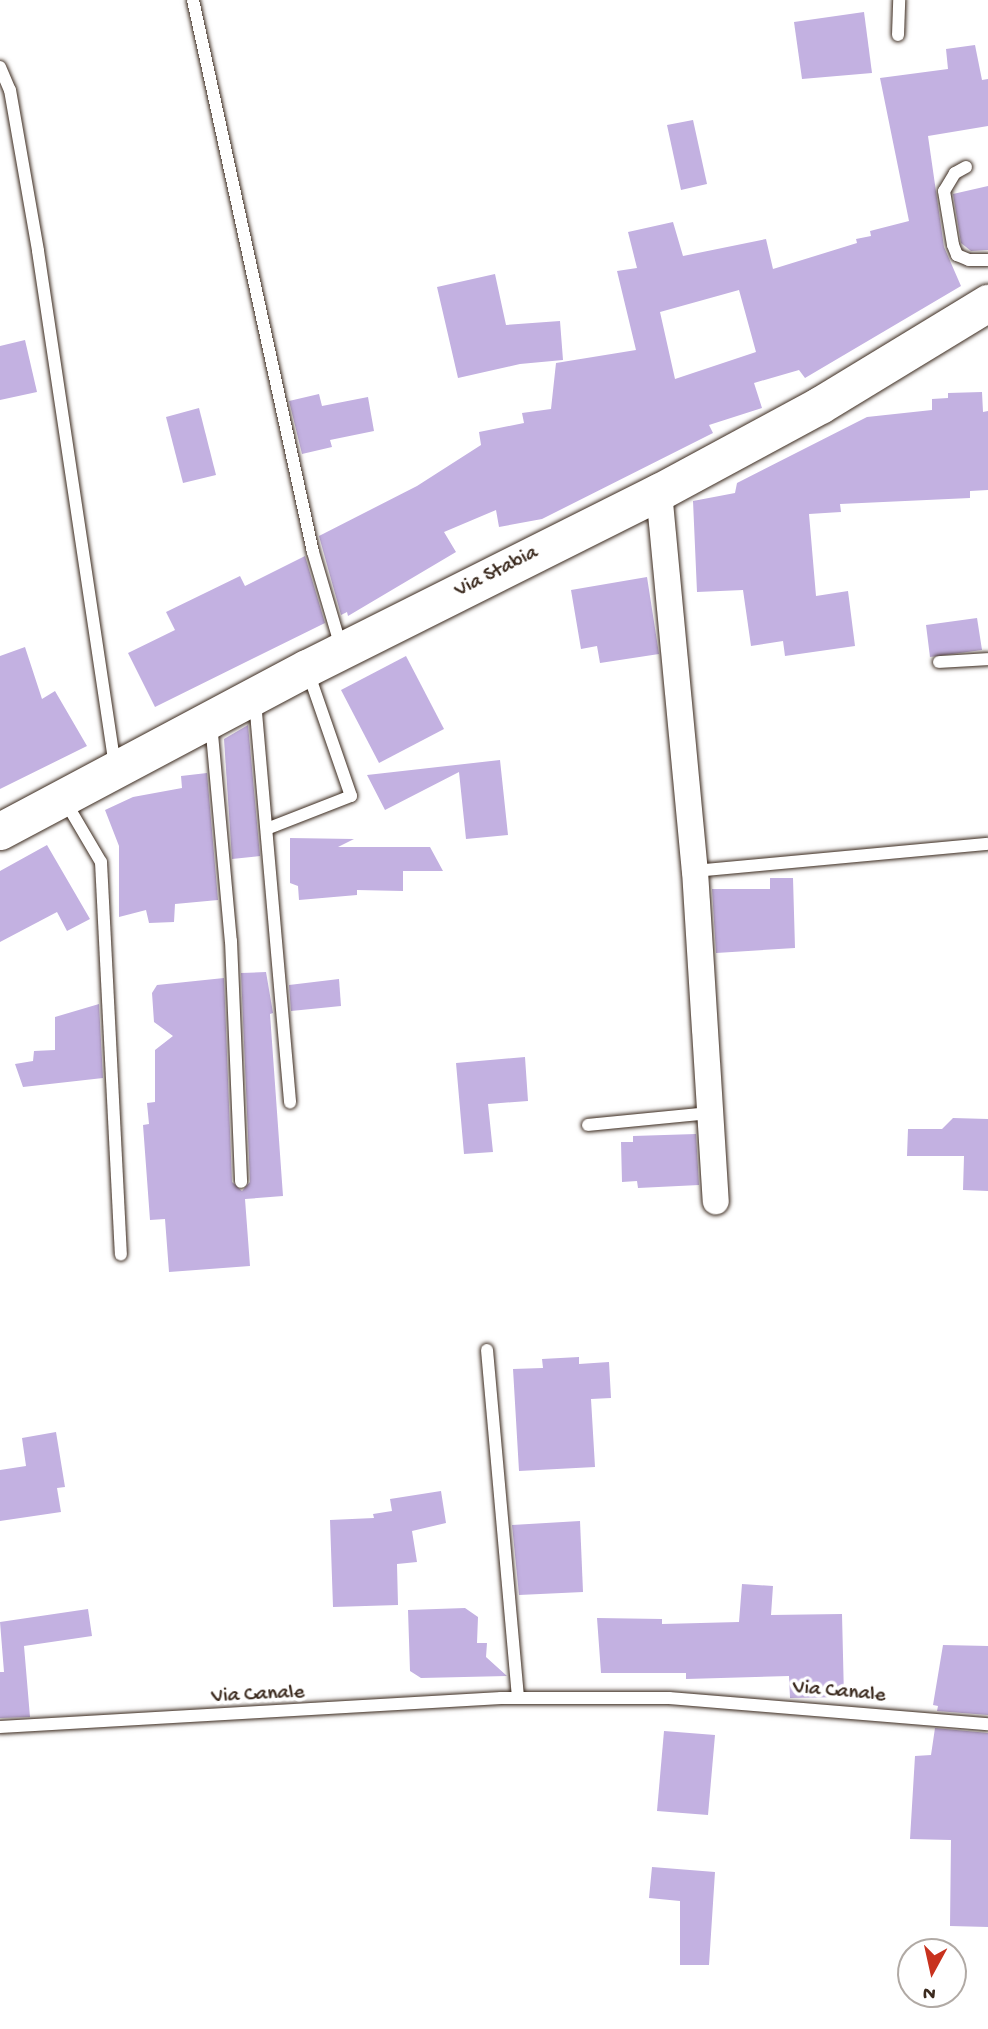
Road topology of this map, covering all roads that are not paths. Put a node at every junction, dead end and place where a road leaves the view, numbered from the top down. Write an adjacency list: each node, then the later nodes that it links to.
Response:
1 (193, 0): 9 (lane)
2 (899, 0): 3 (lane)
3 (898, 35)
4 (0, 67): 15 (lane)
5 (966, 167): 6 (lane)
6 (988, 260)
7 (988, 303): 8 (main road, Via Stabia)
8 (659, 492): 9 (main road, Via Stabia); 20 (street)
9 (342, 651): 12 (main road, Via Stabia)
10 (988, 659): 11 (lane)
11 (939, 662)
12 (307, 668): 13 (main road, Via Stabia); 17 (lane)
13 (255, 697): 14 (main road, Via Stabia); 17 (lane)
14 (210, 719): 15 (main road, Via Stabia); 24 (lane)
15 (116, 770): 16 (main road, Via Stabia)
16 (63, 797): 18 (main road, Via Stabia); 26 (lane)
17 (269, 828): 21 (lane)
18 (0, 831)
19 (988, 844): 20 (lane)
20 (695, 871): 22 (street)
21 (290, 1102)
22 (711, 1113): 23 (lane); 25 (street)
23 (588, 1125)
24 (242, 1181)
25 (716, 1201)
26 (121, 1254)
27 (487, 1350): 28 (lane)
28 (518, 1698): 29 (lane, Via Canale); 30 (lane, Via Canale)
29 (988, 1724)
30 (0, 1727)

